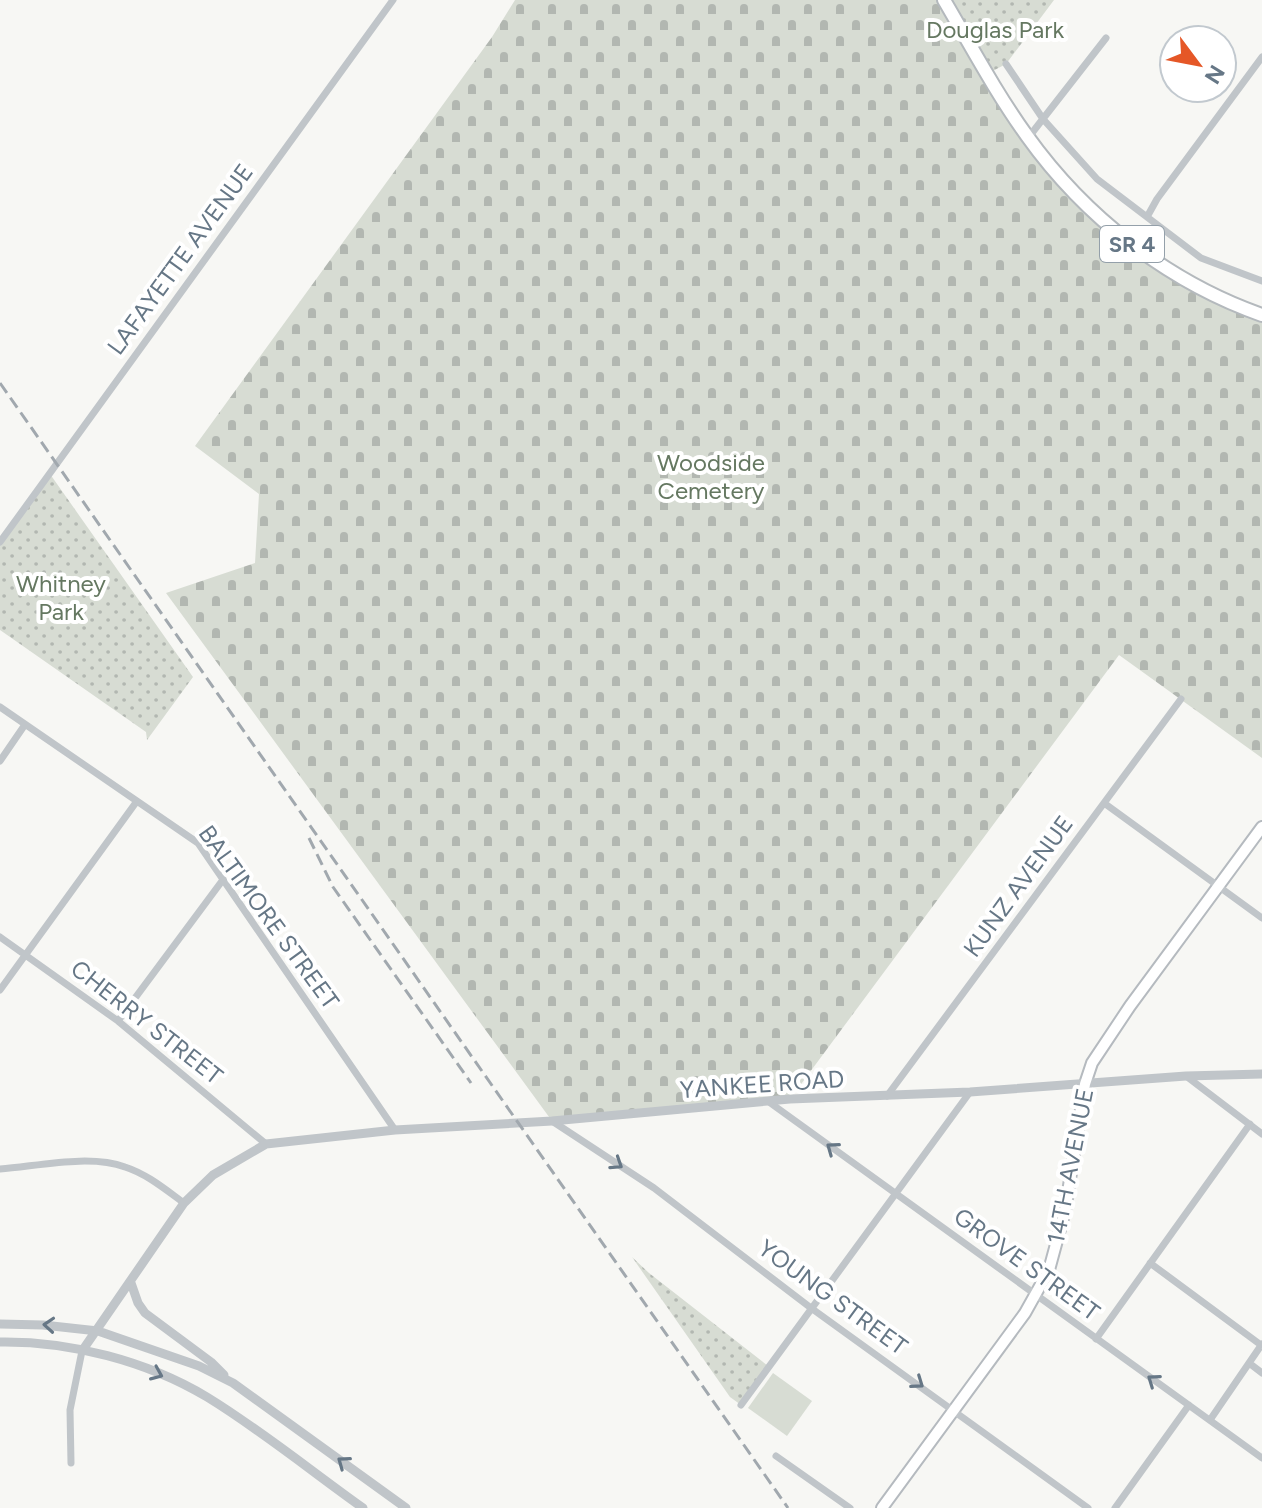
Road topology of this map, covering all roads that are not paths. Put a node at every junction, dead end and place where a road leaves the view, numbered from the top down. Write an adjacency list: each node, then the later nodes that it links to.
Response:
1 (393, 0): 11 (street, LAFAYETTE AVENUE)
2 (944, 0): 7 (main road, SR 4)
3 (1106, 38): 6 (street)
4 (1262, 57): 8 (street)
5 (1006, 64): 6 (street)
6 (1043, 119): 7 (street); 8 (street)
7 (1028, 138): 10 (main road, SR 4)
8 (1147, 217): 9 (street)
9 (1262, 281)
10 (1262, 315)
11 (0, 542)
12 (1181, 699): 17 (street, KUNZ AVENUE)
13 (0, 707): 14 (street, BALTIMORE STREET)
14 (24, 726): 15 (street); 16 (street, BALTIMORE STREET)
15 (0, 761)
16 (137, 801): 19 (street, BALTIMORE STREET); 23 (street)
17 (1104, 803): 20 (street); 30 (street, KUNZ AVENUE)
18 (1262, 827): 20 (main road, 14TH AVENUE)
19 (222, 881): 25 (street); 34 (street, BALTIMORE STREET)
20 (1219, 886): 21 (street); 28 (main road, 14TH AVENUE)
21 (1262, 918)
22 (0, 937): 23 (street, CHERRY STREET)
23 (26, 955): 24 (street); 25 (street, CHERRY STREET)
24 (0, 990)
25 (118, 1021): 36 (street, CHERRY STREET)
26 (1262, 1074): 27 (street, YANKEE ROAD)
27 (1186, 1076): 28 (street, YANKEE ROAD); 33 (street)
28 (1085, 1084): 29 (street, YANKEE ROAD); 42 (main road, 14TH AVENUE)
29 (970, 1092): 30 (street, YANKEE ROAD); 38 (street)
30 (887, 1096): 31 (street, YANKEE ROAD)
31 (769, 1102): 32 (street, YANKEE ROAD); 38 (street, GROVE STREET, one-way to 31)
32 (552, 1121): 34 (street, YANKEE ROAD); 43 (street, YOUNG STREET, one-way to 43)
33 (1250, 1124): 35 (street); 40 (street)
34 (395, 1130): 36 (street, YANKEE ROAD)
35 (1262, 1134)
36 (266, 1144): 39 (street)
37 (0, 1169): 39 (street)
38 (895, 1194): 42 (street, GROVE STREET); 43 (street)
39 (184, 1203): 41 (street)
40 (1150, 1263): 46 (street); 48 (street)
41 (131, 1283): 45 (street); 52 (street)
42 (1037, 1294): 46 (street, GROVE STREET); 55 (main road, 14TH AVENUE)
43 (811, 1308): 53 (street); 55 (street, YOUNG STREET, one-way to 55)
44 (0, 1324): 45 (street, one-way to 44)
45 (98, 1331): 49 (street); 52 (street)
46 (1096, 1339): 54 (street, GROVE STREET, one-way to 46)
47 (0, 1342): 49 (street)
48 (1262, 1344): 50 (street)
49 (82, 1351): 59 (street); 60 (street, one-way to 60)
50 (1249, 1363): 51 (street); 56 (street)
51 (1262, 1373)
52 (233, 1383): 61 (street, one-way to 52)
53 (741, 1405)
54 (1189, 1405): 56 (street, GROVE STREET); 65 (street)
55 (955, 1410): 63 (main road, 14TH AVENUE); 64 (street, YOUNG STREET)
56 (1210, 1420): 58 (street, GROVE STREET)
57 (776, 1456): 62 (street)
58 (1262, 1458)
59 (71, 1463)
60 (363, 1508)
61 (406, 1508)
62 (850, 1508)
63 (882, 1508)
64 (1088, 1508)
65 (1115, 1508)

